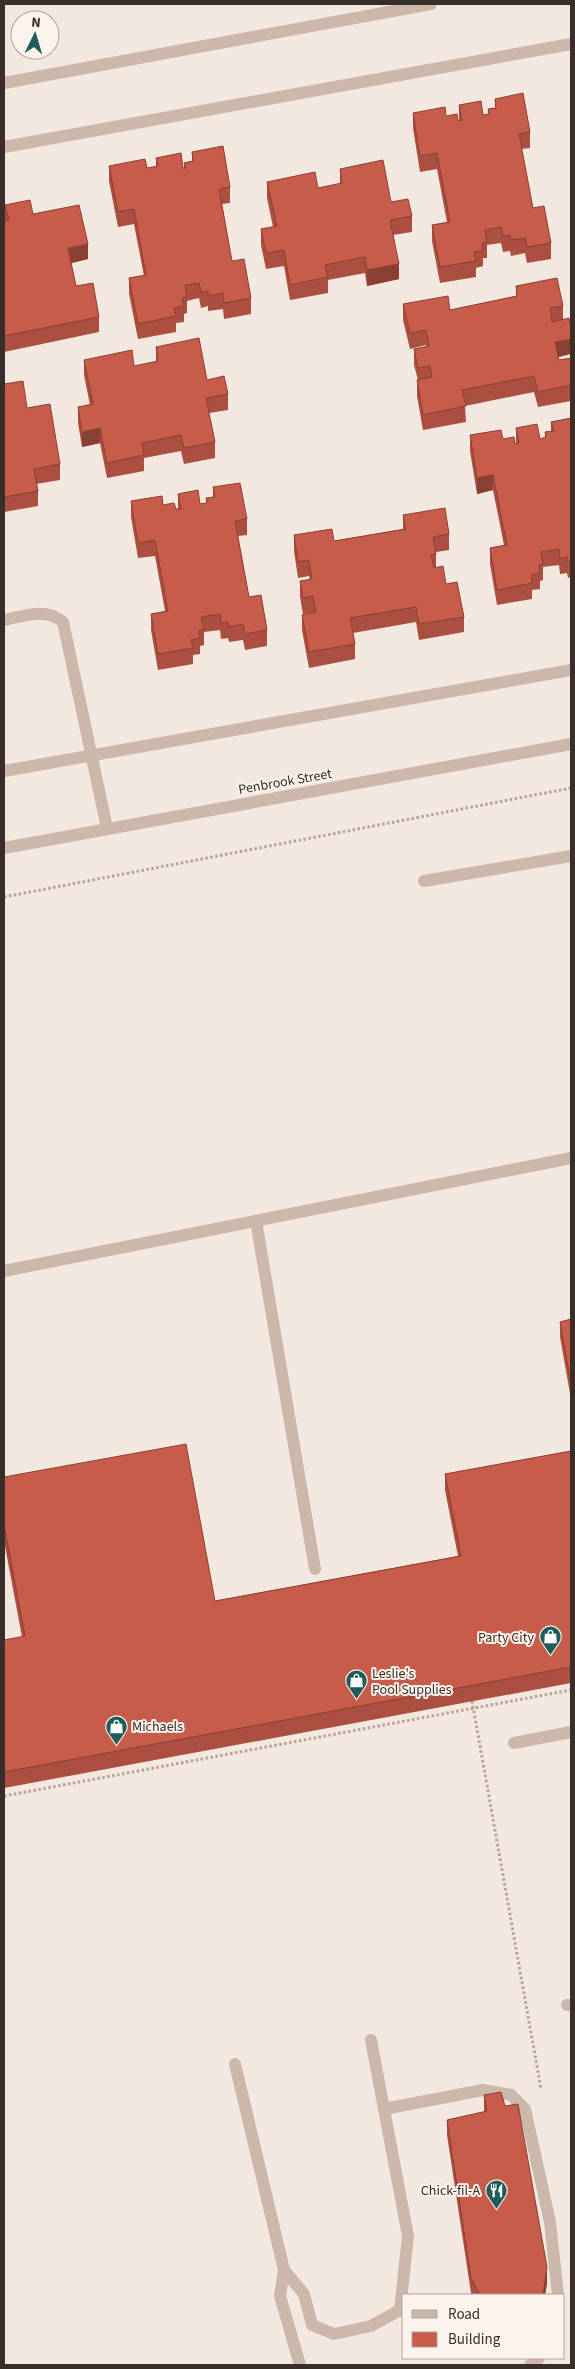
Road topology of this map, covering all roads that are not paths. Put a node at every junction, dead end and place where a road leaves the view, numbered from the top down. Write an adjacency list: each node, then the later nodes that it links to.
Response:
1 (431, 4): 3 (street)
2 (571, 44): 4 (street)
3 (4, 83)
4 (4, 148)
5 (4, 620): 8 (street)
6 (571, 670): 8 (street)
7 (571, 744): 10 (street, Penbrook Street)
8 (90, 756): 9 (street); 10 (street)
9 (4, 771)
10 (107, 828): 11 (street, Penbrook Street)
11 (4, 848)
12 (571, 856): 13 (street)
13 (424, 881)
14 (571, 1158): 15 (street)
15 (256, 1221): 16 (street); 17 (street)
16 (4, 1271)
17 (315, 1569)
18 (571, 1732): 19 (street)
19 (514, 1743)
20 (371, 2040): 22 (street)
21 (235, 2064): 23 (street)
22 (384, 2110): 23 (street); 24 (street)
23 (284, 2270): 25 (street)
24 (558, 2294)
25 (300, 2365)

